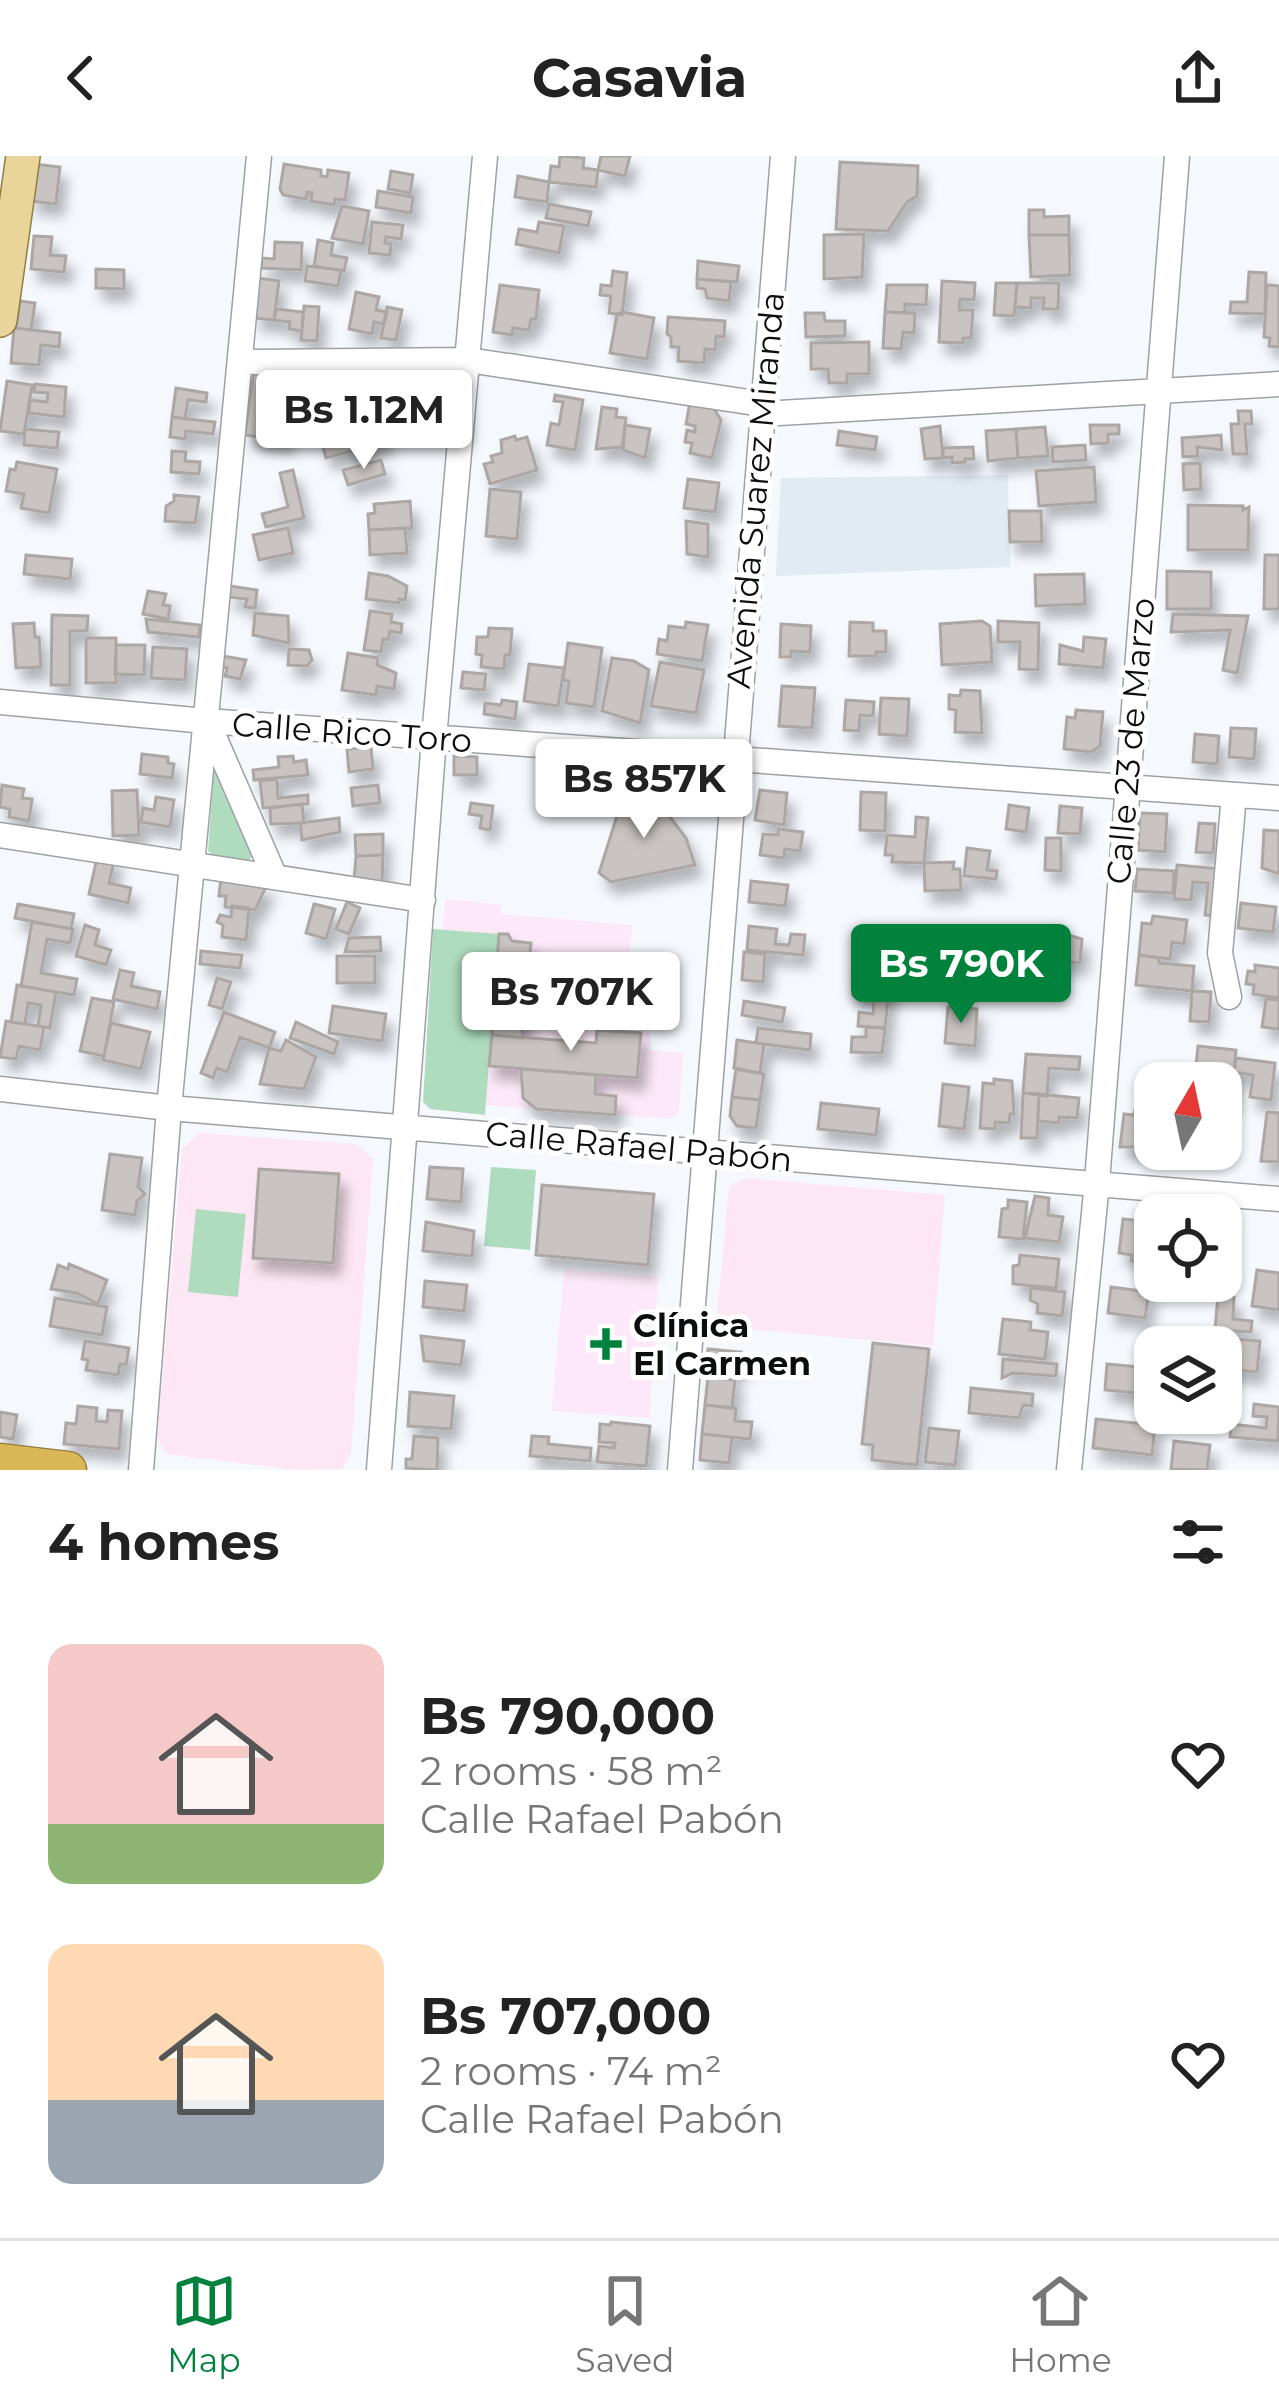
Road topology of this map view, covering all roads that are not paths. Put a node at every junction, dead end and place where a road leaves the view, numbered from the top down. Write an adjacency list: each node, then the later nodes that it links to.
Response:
1 (23, 156): 6 (main road)
2 (259, 156): 8 (street)
3 (485, 156): 7 (street)
4 (783, 156): 11 (street, Avenida Suarez Miranda)
5 (1177, 156): 10 (street, Calle 23 de Marzo)
6 (0, 320)
7 (469, 360): 8 (street); 11 (street); 14 (street)
8 (241, 362): 13 (street)
9 (1279, 384): 10 (street)
10 (1160, 390): 11 (street); 16 (street, Calle 23 de Marzo)
11 (762, 409): 15 (street, Avenida Suarez Miranda)
12 (0, 702): 13 (street, Calle Rico Toro)
13 (206, 721): 14 (street, Calle Rico Toro); 20 (street); 21 (street)
14 (434, 738): 15 (street, Calle Rico Toro); 22 (street)
15 (733, 760): 16 (street, Calle Rico Toro); 27 (street, Avenida Suarez Miranda)
16 (1126, 788): 17 (street, Calle Rico Toro); 28 (street, Calle 23 de Marzo)
17 (1234, 795): 18 (street, Calle Rico Toro); 23 (street)
18 (1279, 798)
19 (0, 835): 20 (street)
20 (192, 864): 21 (street); 25 (street)
21 (274, 875): 22 (street)
22 (423, 900): 26 (street)
23 (1229, 997)
24 (0, 1090): 25 (street, Calle Rafael Pabón)
25 (169, 1108): 26 (street, Calle Rafael Pabón); 32 (street)
26 (403, 1127): 27 (street, Calle Rafael Pabón); 33 (street)
27 (704, 1150): 28 (street, Calle Rafael Pabón); 34 (street, Avenida Suarez Miranda)
28 (1097, 1182): 29 (street, Calle Rafael Pabón); 35 (street, Calle 23 de Marzo)
29 (1279, 1199)
30 (0, 1462): 31 (highway)
31 (68, 1470)
32 (141, 1470)
33 (379, 1470)
34 (680, 1470)
35 (1069, 1470)

